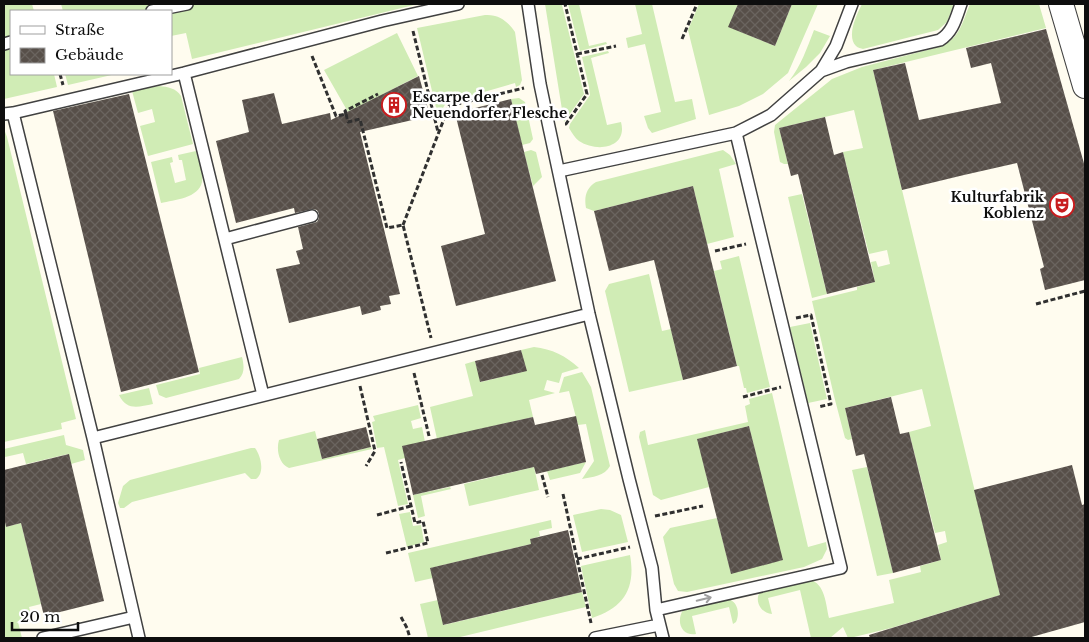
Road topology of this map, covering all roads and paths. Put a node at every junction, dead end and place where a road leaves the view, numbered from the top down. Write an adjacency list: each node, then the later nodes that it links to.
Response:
1 (187, 4): 9 (lane)
2 (458, 4): 10 (lane)
3 (528, 4): 17 (lane)
4 (565, 4): 14 (path)
5 (697, 4): 11 (path)
6 (852, 4): 15 (lane)
7 (961, 4): 15 (lane)
8 (1061, 4): 18 (street)
9 (157, 10)
10 (409, 15): 12 (lane); 23 (path)
11 (682, 39)
12 (306, 42): 16 (lane); 21 (path)
13 (616, 46): 14 (path)
14 (577, 54): 22 (path)
15 (821, 71): 24 (lane)
16 (184, 73): 20 (lane); 28 (lane)
17 (540, 84): 22 (lane); 23 (path)
18 (1085, 86)
19 (378, 94): 21 (path)
20 (8, 114): 43 (lane)
21 (346, 114): 27 (path)
22 (549, 127): 25 (lane)
23 (439, 132): 27 (path)
24 (736, 133): 25 (lane); 29 (lane)
25 (559, 172): 33 (lane)
26 (312, 216): 28 (lane)
27 (403, 225): 35 (path)
28 (225, 239): 39 (lane)
29 (762, 241): 30 (path); 34 (lane)
30 (715, 251)
31 (1085, 291): 32 (path)
32 (1036, 304)
33 (590, 314): 35 (lane); 52 (lane)
34 (781, 322): 38 (lane); 41 (path)
35 (435, 352): 36 (lane)
36 (410, 358): 37 (lane); 42 (path)
37 (357, 372): 39 (lane); 45 (path)
38 (796, 383): 40 (path); 41 (lane)
39 (263, 395): 43 (lane)
40 (743, 397)
41 (803, 411): 56 (lane, one-way to 41)
42 (429, 436)
43 (93, 438): 57 (lane)
44 (401, 462): 49 (path)
45 (366, 466)
46 (542, 475): 48 (path)
47 (563, 494): 55 (path)
48 (548, 497)
49 (411, 506): 51 (path); 54 (path)
50 (703, 506): 52 (path)
51 (377, 514)
52 (640, 520): 53 (lane)
53 (646, 544): 55 (path); 56 (lane)
54 (386, 553)
55 (577, 559): 60 (path)
56 (656, 610): 59 (lane)
57 (134, 617): 61 (lane); 62 (lane)
58 (401, 617): 63 (path)
59 (659, 625): 60 (lane); 64 (lane)
60 (594, 634)
61 (43, 638)
62 (139, 638)
63 (410, 638)
64 (662, 638)

